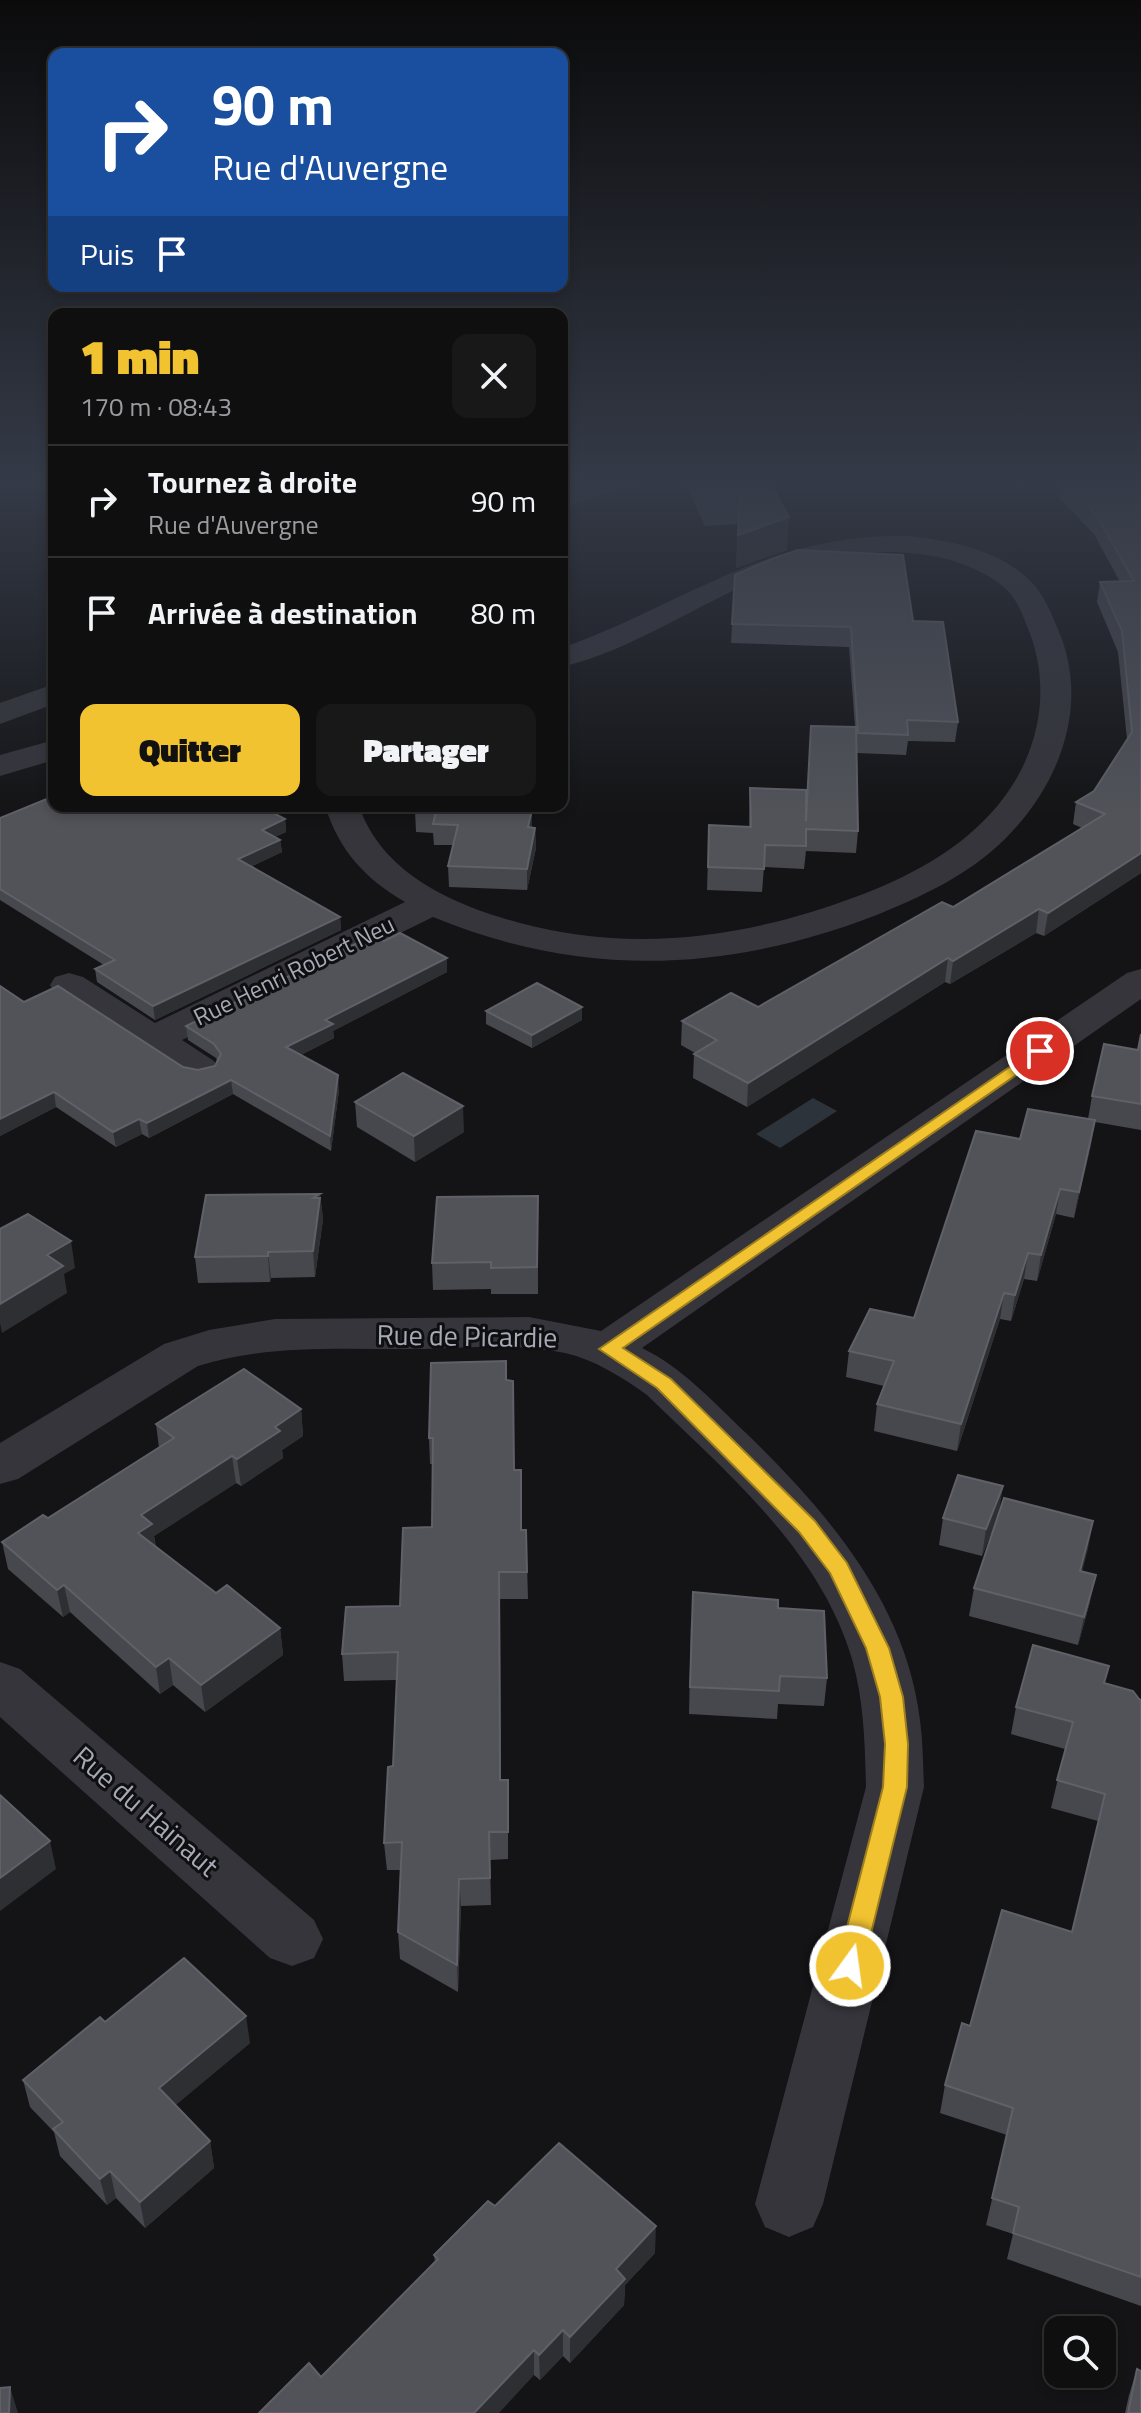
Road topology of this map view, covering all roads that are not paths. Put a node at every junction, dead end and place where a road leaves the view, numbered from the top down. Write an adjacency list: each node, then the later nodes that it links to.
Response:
1 (711, 591): 3 (street, Rue Henri Robert Neu)
2 (1023, 591): 9 (street, Rue Henri Robert Neu)
3 (568, 656)
4 (48, 695): 5 (street)
5 (0, 714)
6 (48, 752): 7 (street)
7 (0, 766)
8 (344, 812): 9 (street, Rue Henri Robert Neu)
9 (434, 902): 12 (street, Rue Henri Robert Neu)
10 (1141, 981): 14 (street)
11 (69, 985): 12 (street, Rue Henri Robert Neu)
12 (153, 1039): 13 (street, Rue Henri Robert Neu)
13 (200, 1070)
14 (608, 1349): 15 (street, Rue de Picardie); 18 (street, Rue de Picardie)
15 (0, 1466)
16 (0, 1684): 17 (street, Rue du Hainaut)
17 (292, 1939)
18 (789, 2204)

